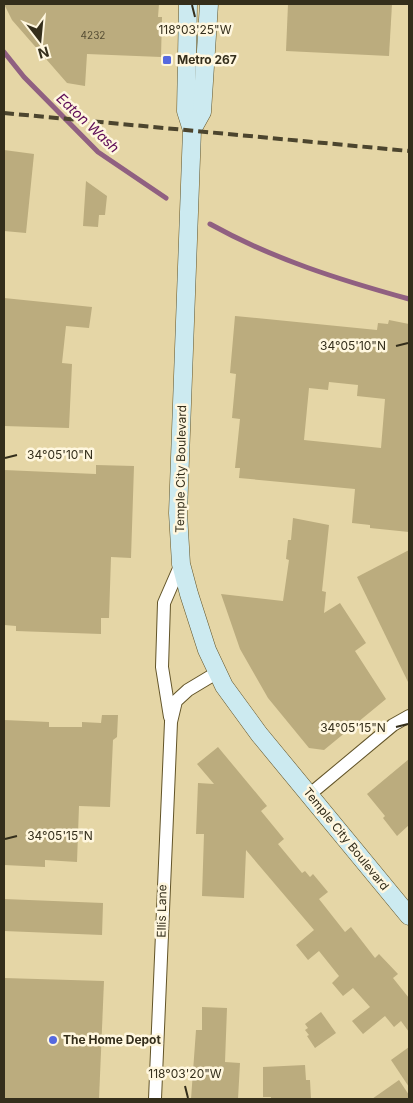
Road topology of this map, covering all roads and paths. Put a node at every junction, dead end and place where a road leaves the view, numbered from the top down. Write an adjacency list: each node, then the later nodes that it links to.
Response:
1 (188, 4): 3 (main road, Temple City Boulevard)
2 (209, 4): 3 (main road, Temple City Boulevard)
3 (192, 130): 4 (main road, Temple City Boulevard)
4 (181, 564): 5 (main road, Temple City Boulevard); 7 (street, Ellis Lane)
5 (218, 672): 7 (street, Ellis Lane); 8 (main road, Temple City Boulevard)
6 (409, 716): 8 (street)
7 (170, 722): 10 (street, Ellis Lane)
8 (309, 795): 9 (main road, Temple City Boulevard)
9 (409, 916)
10 (155, 1099)

